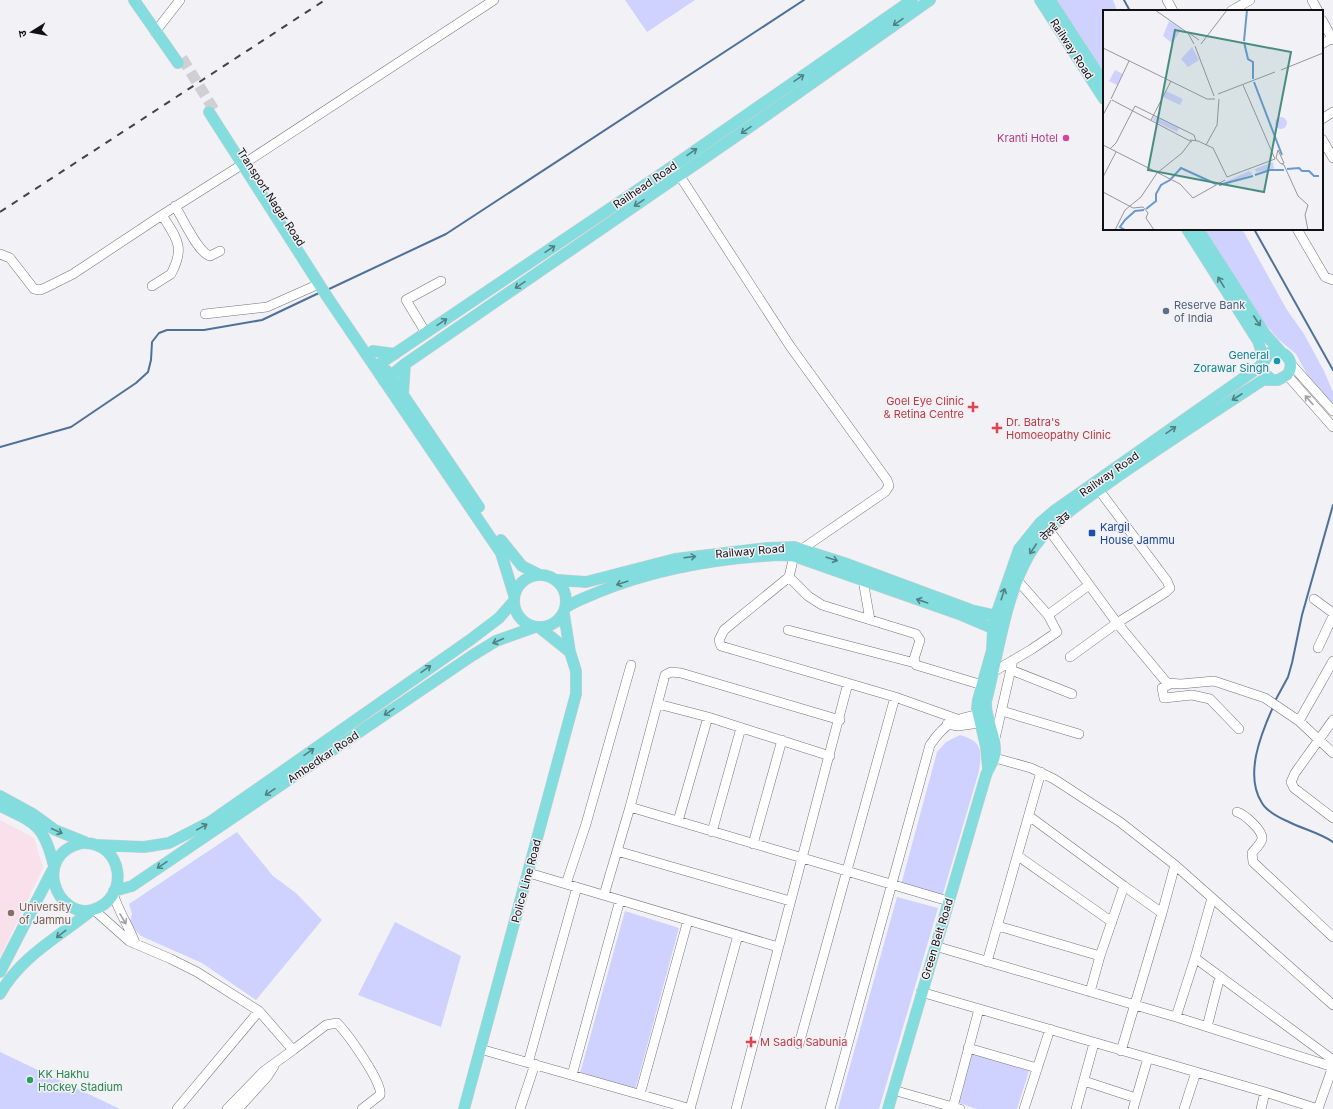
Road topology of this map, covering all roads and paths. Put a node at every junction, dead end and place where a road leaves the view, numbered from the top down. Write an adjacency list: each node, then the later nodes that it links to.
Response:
1 (134, 0): 15 (main road)
2 (143, 0): 15 (main road)
3 (180, 0): 15 (street)
4 (494, 0): 27 (street)
5 (912, 0): 20 (main road, Railhead Road, one-way to 5)
6 (930, 0): 23 (main road, Railhead Road, one-way to 23)
7 (1167, 0): 11 (street)
8 (1312, 0): 13 (street)
9 (1045, 1): 18 (main road); 19 (main road, Railway Road)
10 (1245, 1): 12 (street)
11 (1172, 10)
12 (1232, 10)
13 (1317, 10)
14 (1323, 22): 16 (street)
15 (158, 29): 17 (main road)
16 (1328, 35)
17 (180, 60)
18 (1103, 82)
19 (1103, 97)
20 (756, 107): 23 (main road); 28 (main road, Railhead Road, one-way to 20)
21 (211, 111): 27 (main road, Transport Nagar Road)
22 (1333, 112): 24 (street)
23 (763, 118): 29 (main road, Railhead Road, one-way to 29)
24 (1323, 118)
25 (1323, 141): 26 (street)
26 (1333, 158)
27 (245, 162): 30 (street); 39 (main road, Transport Nagar Road)
28 (673, 166): 29 (street); 43 (main road, Railhead Road, one-way to 28)
29 (680, 176): 47 (main road, Railhead Road, one-way to 47); 59 (street)
30 (175, 206): 31 (street); 35 (street)
31 (162, 215): 36 (street); 40 (street)
32 (1188, 230): 50 (main road, one-way to 32)
33 (1199, 230): 44 (main road, one-way to 44)
34 (1299, 230): 38 (street)
35 (220, 251)
36 (0, 254)
37 (441, 280): 43 (street)
38 (1333, 280)
39 (322, 285): 41 (main road, Transport Nagar Road); 42 (street)
40 (152, 286)
41 (332, 297): 45 (main road); 49 (main road)
42 (205, 314)
43 (426, 333): 46 (main road, Railhead Road)
44 (1280, 351): 48 (main road); 50 (main road)
45 (373, 352): 46 (main road); 49 (main road)
46 (395, 354): 49 (main road, Railhead Road)
47 (405, 364): 52 (main road, Railhead Road); 54 (main road)
48 (1291, 364): 51 (main road); 55 (street)
49 (378, 365): 52 (main road)
50 (1262, 365): 53 (main road); 71 (main road, Railway Road, one-way to 50)
51 (1287, 375): 53 (main road); 56 (street, one-way to 51)
52 (387, 378): 54 (main road); 66 (main road)
53 (1271, 378): 57 (main road, ਰੇਲਵੇ ਰੋਡ, one-way to 57)
54 (404, 394): 60 (main road)
55 (1333, 411)
56 (1332, 425)
57 (1099, 490): 58 (main road, ਰੇਲਵੇ ਰੋਡ); 73 (street)
58 (1049, 530): 64 (main road, ਰੇਲਵੇ ਰੋਡ, one-way to 64); 65 (street)
59 (798, 552): 61 (street); 62 (main road, Railway Road, one-way to 59); 63 (main road); 68 (main road, one-way to 68); 71 (main road, Railway Road, one-way to 71)
60 (538, 574): 62 (main road); 66 (main road)
61 (789, 577): 72 (street); 86 (street)
62 (558, 580): 68 (main road)
63 (863, 580): 72 (street); 76 (main road, one-way to 63)
64 (1018, 581): 69 (street); 71 (main road, ਰੇਲਵੇ ਰੋਡ)
65 (1088, 585): 69 (street); 73 (street)
66 (514, 598): 74 (main road); 119 (main road, one-way to 66)
67 (1314, 599): 70 (street)
68 (565, 611): 74 (main road); 78 (main road, Police Line Road)
69 (1048, 615): 80 (street)
70 (1333, 615): 77 (street)
71 (1000, 616): 76 (main road, Railway Road)
72 (870, 620): 82 (street)
73 (1117, 623): 79 (street); 87 (street)
74 (537, 627): 78 (main road); 132 (main road, Ambedkar Road, one-way to 132)
75 (788, 630): 82 (street)
76 (997, 630): 85 (main road); 88 (main road, Railway Road)
77 (1318, 648)
78 (570, 652): 127 (main road, Police Line Road)
79 (1070, 657)
80 (1013, 660): 84 (street); 85 (street)
81 (1333, 661): 98 (street)
82 (915, 663): 88 (street)
83 (631, 666): 128 (street)
84 (1011, 670): 89 (street); 92 (street)
85 (993, 672): 88 (main road)
86 (848, 683): 90 (street); 96 (street)
87 (1170, 684): 98 (street); 101 (street)
88 (986, 687): 94 (main road, Railway Road)
89 (1072, 694)
90 (895, 697): 95 (street); 126 (street)
91 (658, 704): 93 (street); 96 (street); 113 (street)
92 (1002, 711): 102 (street); 105 (street)
93 (708, 717): 100 (street); 117 (street)
94 (983, 718): 95 (street); 99 (street); 105 (main road); 108 (main road, Railway Road)
95 (957, 719): 99 (street)
96 (840, 720): 107 (street)
97 (1333, 720): 104 (street)
98 (1299, 721): 104 (street)
99 (947, 724): 129 (street)
100 (741, 728): 103 (street); 118 (street)
101 (1239, 729)
102 (1079, 734)
103 (782, 740): 107 (street); 120 (street)
104 (1319, 740): 106 (street); 116 (street)
105 (994, 744): 108 (main road)
106 (1333, 753)
107 (830, 756): 123 (street)
108 (991, 757): 109 (main road, Railway Road); 110 (street)
109 (988, 768): 137 (main road, Green Belt Road)
110 (1041, 772): 115 (street); 124 (street)
111 (0, 796): 119 (main road, one-way to 119)
112 (0, 806): 125 (main road)
113 (630, 807): 117 (street); 121 (street)
114 (1237, 812): 144 (street)
115 (1029, 816): 122 (street); 130 (street)
116 (1333, 818)
117 (678, 821): 118 (street)
118 (712, 832): 120 (street)
119 (92, 844): 125 (main road); 132 (main road)
120 (753, 844): 123 (street)
121 (617, 851): 133 (street); 136 (street)
122 (1018, 856): 141 (street); 142 (street)
123 (802, 858): 126 (street); 136 (street)
124 (1175, 865): 134 (street); 139 (street)
125 (53, 869): 138 (main road); 151 (main road)
126 (847, 871): 129 (street); 164 (street)
127 (529, 873): 128 (street); 166 (main road, Police Line Road)
128 (566, 884): 131 (street)
129 (890, 884): 137 (street); 191 (street)
130 (1124, 886): 139 (street); 141 (street)
131 (577, 887): 133 (street); 171 (street)
132 (113, 892): 138 (main road); 145 (street, one-way to 145)
133 (604, 895): 135 (street)
134 (1212, 898): 149 (street); 156 (street)
135 (620, 900): 140 (street); 176 (street)
136 (790, 901): 147 (street)
137 (948, 901): 146 (main road, Green Belt Road)
138 (93, 909): 145 (street); 151 (main road, one-way to 151)
139 (1162, 912): 157 (street)
140 (688, 920): 143 (street); 180 (street)
141 (1112, 922): 148 (street)
142 (998, 926): 148 (street); 150 (street)
143 (738, 935): 147 (street); 189 (street)
144 (1333, 937)
145 (135, 943): 159 (street)
146 (935, 946): 150 (street); 153 (main road, Green Belt Road)
147 (778, 947): 190 (street)
148 (1100, 956): 154 (street)
149 (1195, 958): 152 (street); 160 (street)
150 (987, 962): 154 (street)
151 (3, 976): 155 (main road)
152 (1220, 976): 161 (street); 170 (street)
153 (921, 992): 158 (street); 178 (main road, Green Belt Road)
154 (1090, 992): 157 (street)
155 (0, 994)
156 (1333, 1005)
157 (1133, 1006): 160 (street); 168 (street)
158 (978, 1009): 162 (street); 165 (street)
159 (259, 1011): 167 (street); 183 (street)
160 (1176, 1018): 161 (street)
161 (1207, 1027): 173 (street)
162 (1050, 1029): 163 (street); 174 (street)
163 (1094, 1043): 168 (street); 177 (street)
164 (799, 1044)
165 (968, 1048): 174 (street); 182 (street)
166 (480, 1049): 171 (street); 187 (main road, Police Line Road)
167 (293, 1050): 172 (street); 186 (street)
168 (1121, 1050): 169 (street)
169 (1148, 1058): 175 (street); 181 (street)
170 (1333, 1060)
171 (531, 1064): 176 (street); 188 (street)
172 (274, 1065): 184 (street); 185 (street)
173 (1333, 1066): 198 (street)
174 (1037, 1068): 193 (street)
175 (1196, 1072): 179 (street); 196 (street)
176 (572, 1075): 180 (street)
177 (1084, 1081): 181 (street); 194 (street)
178 (893, 1090): 182 (street); 192 (main road, Green Belt Road)
179 (1266, 1092): 197 (street); 198 (street)
180 (640, 1094): 189 (street)
181 (1136, 1098): 195 (street)
182 (957, 1108)
183 (177, 1109)
184 (227, 1109)
185 (238, 1109)
186 (362, 1109)
187 (464, 1109)
188 (520, 1109)
189 (690, 1109)
190 (736, 1109)
191 (830, 1109)
192 (888, 1109)
193 (1024, 1109)
194 (1076, 1109)
195 (1133, 1109)
196 (1184, 1109)
197 (1261, 1109)
198 (1318, 1109)

